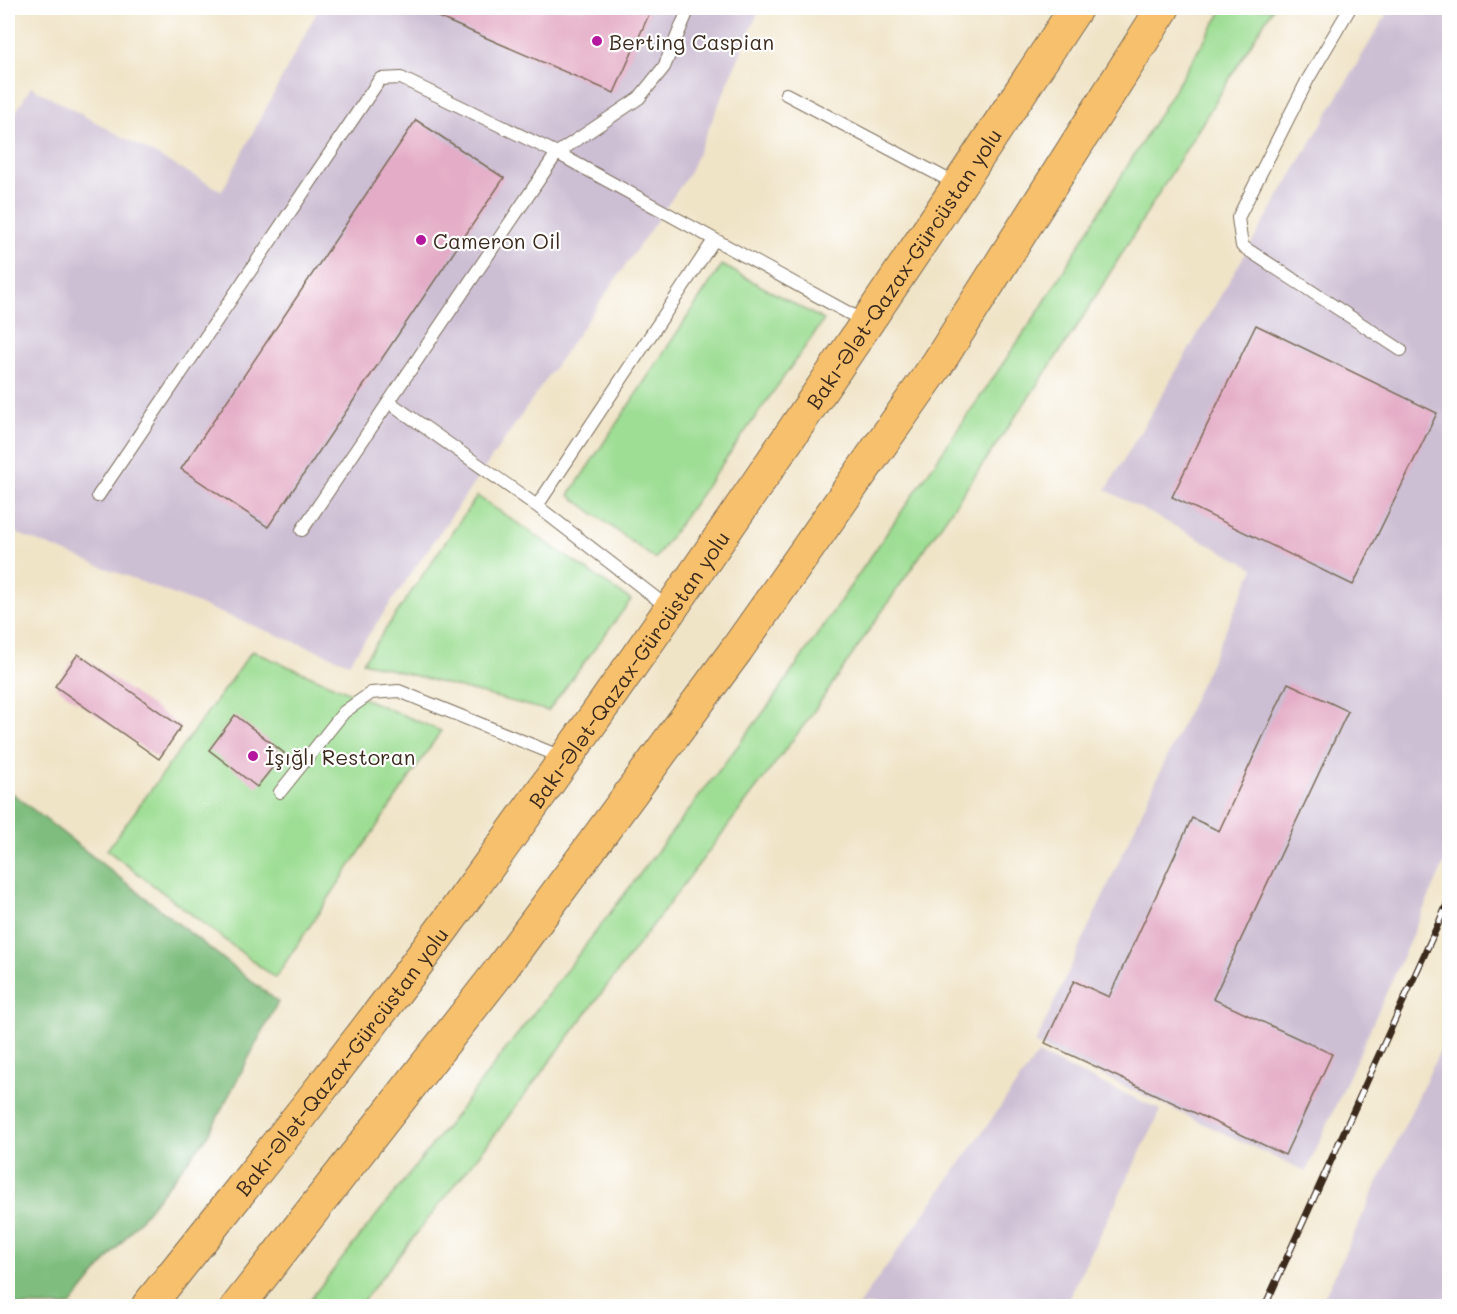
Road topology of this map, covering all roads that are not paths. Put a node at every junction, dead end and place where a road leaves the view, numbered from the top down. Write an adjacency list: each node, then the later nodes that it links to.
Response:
1 (689, 8): 6 (lane)
2 (1076, 8): 7 (highway, Bakı-Ələt-Qazax-Gürcüstan yolu)
3 (1163, 8): 19 (highway)
4 (1350, 8): 10 (lane)
5 (786, 94): 7 (lane)
6 (557, 153): 8 (lane); 11 (lane); 12 (lane)
7 (959, 186): 9 (highway, Bakı-Ələt-Qazax-Gürcüstan yolu)
8 (714, 240): 9 (lane); 13 (lane)
9 (868, 324): 15 (highway, Bakı-Ələt-Qazax-Gürcüstan yolu)
10 (1401, 350)
11 (389, 402): 13 (lane); 14 (lane)
12 (98, 496)
13 (537, 506): 15 (lane)
14 (302, 530)
15 (671, 610): 16 (highway, Bakı-Ələt-Qazax-Gürcüstan yolu)
16 (566, 758): 17 (lane); 18 (highway, Bakı-Ələt-Qazax-Gürcüstan yolu)
17 (280, 792)
18 (148, 1306)
19 (238, 1306)

